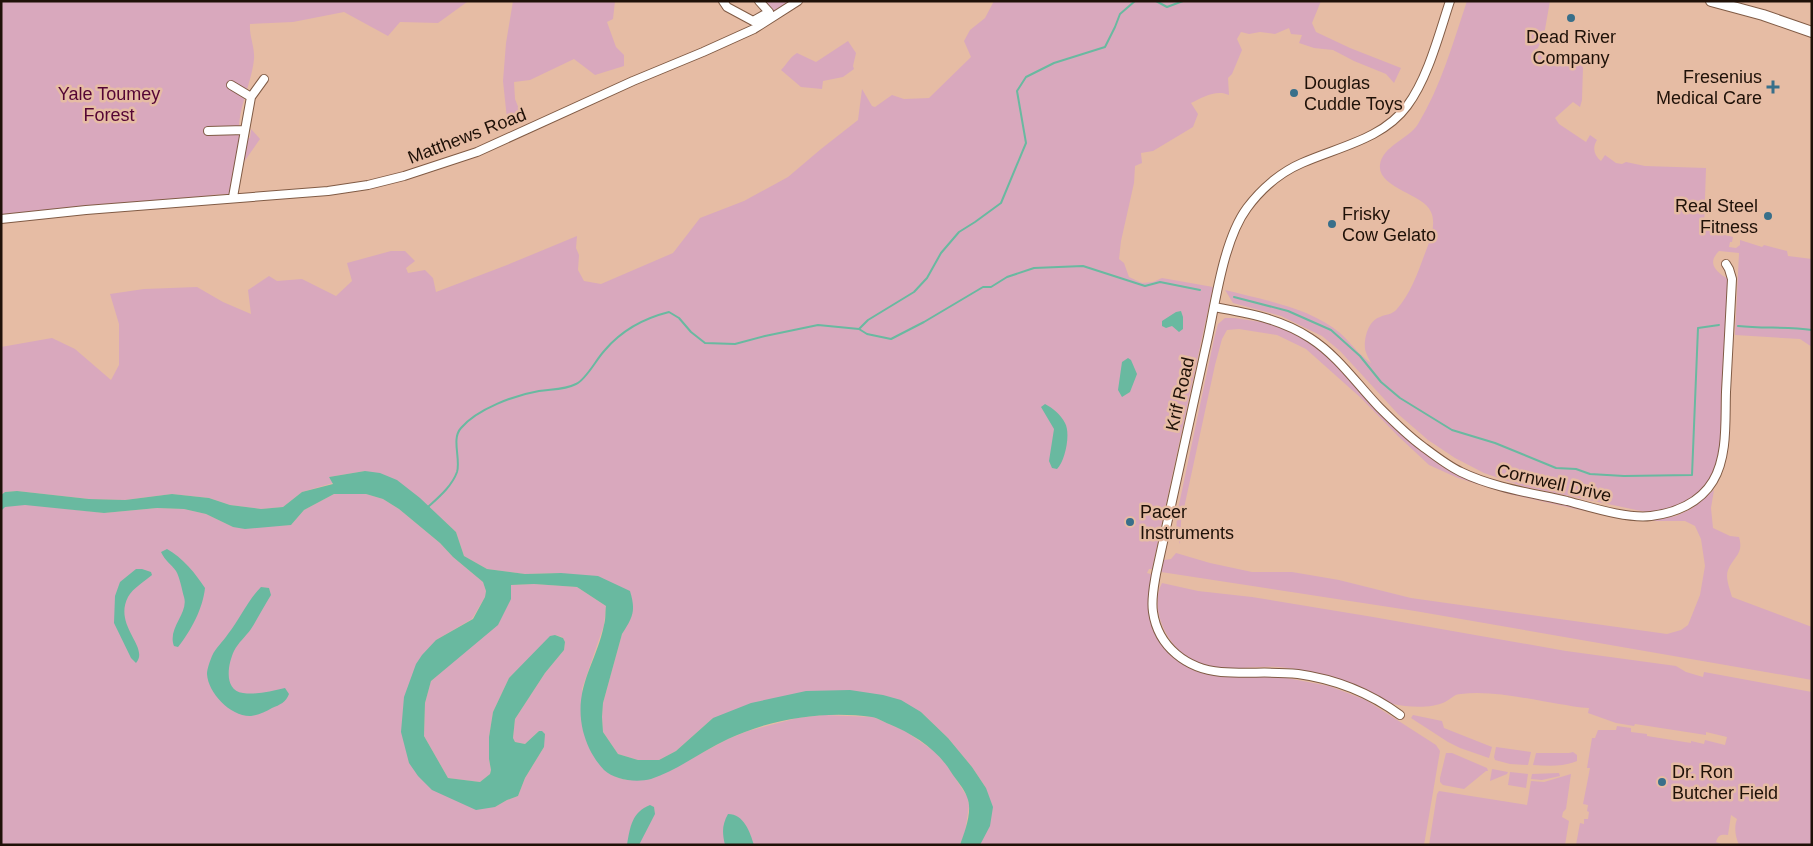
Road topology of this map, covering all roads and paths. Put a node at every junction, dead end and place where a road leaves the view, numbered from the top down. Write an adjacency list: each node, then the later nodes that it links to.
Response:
1 (723, 1): 2 (street)
2 (759, 1)
3 (798, 1): 13 (street, Matthews Road)
4 (1450, 1): 16 (street, Krif Road)
5 (1711, 1): 6 (main road)
6 (1735, 4): 7 (main road)
7 (1812, 32)
8 (264, 79): 10 (street)
9 (231, 85): 10 (street)
10 (251, 97): 11 (street)
11 (245, 130): 12 (street); 13 (street)
12 (208, 131)
13 (233, 197): 14 (street, Matthews Road)
14 (1, 219)
15 (1726, 264): 16 (street, Cornwell Drive)
16 (1214, 307): 17 (street, Krif Road)
17 (1400, 715)

